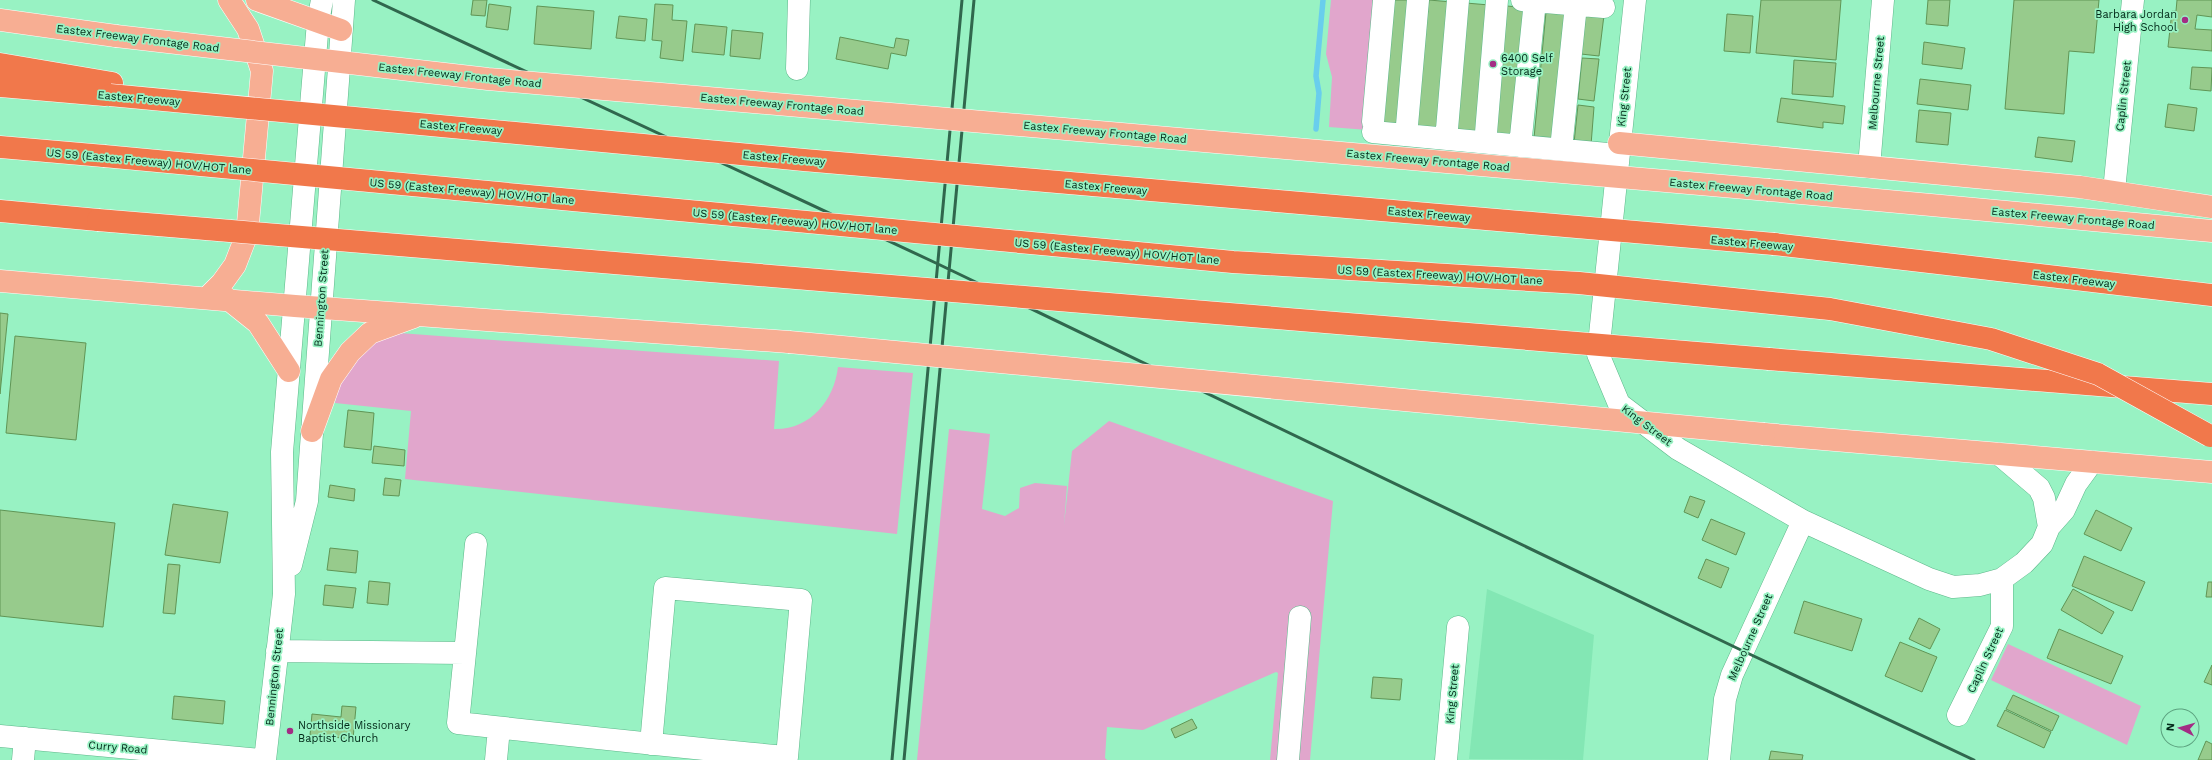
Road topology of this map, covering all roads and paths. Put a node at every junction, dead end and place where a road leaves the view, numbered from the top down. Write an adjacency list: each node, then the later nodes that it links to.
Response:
1 (229, 0): 39 (main road)
2 (257, 0): 17 (main road)
3 (322, 0): 17 (street, Bennington Street)
4 (344, 0): 18 (street, Bennington Street)
5 (799, 0): 20 (street)
6 (1384, 0): 26 (street)
7 (1418, 0): 23 (street)
8 (1458, 0): 24 (street)
9 (1497, 0): 25 (street)
10 (1634, 0): 29 (street, King Street)
11 (1883, 0): 30 (street, Melbourne Street)
12 (2133, 0): 31 (street, Caplin Street)
13 (1528, 1): 14 (street); 26 (street)
14 (1576, 5): 15 (street); 28 (street)
15 (1604, 8)
16 (0, 20): 36 (main road, Eastex Freeway Frontage Road, bridge)
17 (318, 22): 18 (main road); 40 (street, Bennington Street)
18 (341, 30): 41 (street, Bennington Street)
19 (0, 64): 22 (highway)
20 (797, 69)
21 (0, 86): 22 (highway, Eastex Freeway)
22 (111, 89): 38 (highway, Eastex Freeway, bridge)
23 (1408, 125)
24 (1447, 129)
25 (1486, 133)
26 (1520, 146): 28 (street)
27 (0, 147): 46 (highway, US 59 (Eastex Freeway) HOV/HOT lane, bridge)
28 (1561, 149): 29 (street)
29 (1619, 149): 30 (main road); 50 (street, King Street)
30 (1869, 167): 31 (main road)
31 (2114, 191): 32 (main road)
32 (2212, 207)
33 (0, 211): 35 (highway)
34 (0, 215): 35 (highway)
35 (70, 218): 44 (highway, bridge)
36 (2212, 231)
37 (0, 281): 39 (main road)
38 (2212, 295)
39 (218, 298): 40 (main road); 43 (main road)
40 (295, 306): 41 (main road); 43 (street, Bennington Street)
41 (320, 307): 42 (main road); 45 (street, Bennington Street)
42 (421, 314): 45 (main road); 47 (main road, bridge)
43 (289, 371): 54 (street, Bennington Street)
44 (2212, 394)
45 (312, 431): 54 (street, Bennington Street)
46 (2212, 437)
47 (2000, 454): 48 (main road); 51 (street)
48 (2092, 462): 49 (main road); 51 (street)
49 (2212, 472)
50 (1803, 521): 53 (street, King Street); 71 (street, Melbourne Street)
51 (2050, 527): 53 (street)
52 (476, 544): 58 (street)
53 (2002, 579): 59 (street, Caplin Street)
54 (284, 594): 57 (street, Bennington Street)
55 (1300, 617): 69 (street)
56 (1458, 627): 70 (street, King Street)
57 (277, 651): 58 (street); 67 (street, Bennington Street)
58 (465, 653): 60 (street)
59 (1958, 716)
60 (499, 728): 63 (street); 68 (street)
61 (0, 736): 62 (street, Curry Road)
62 (25, 738): 65 (street); 66 (street, Curry Road)
63 (650, 744): 64 (street); 64 (street)
64 (731, 756)
65 (23, 760)
66 (260, 760)
67 (265, 760)
68 (496, 760)
69 (1288, 760)
70 (1446, 760)
71 (1719, 760)

